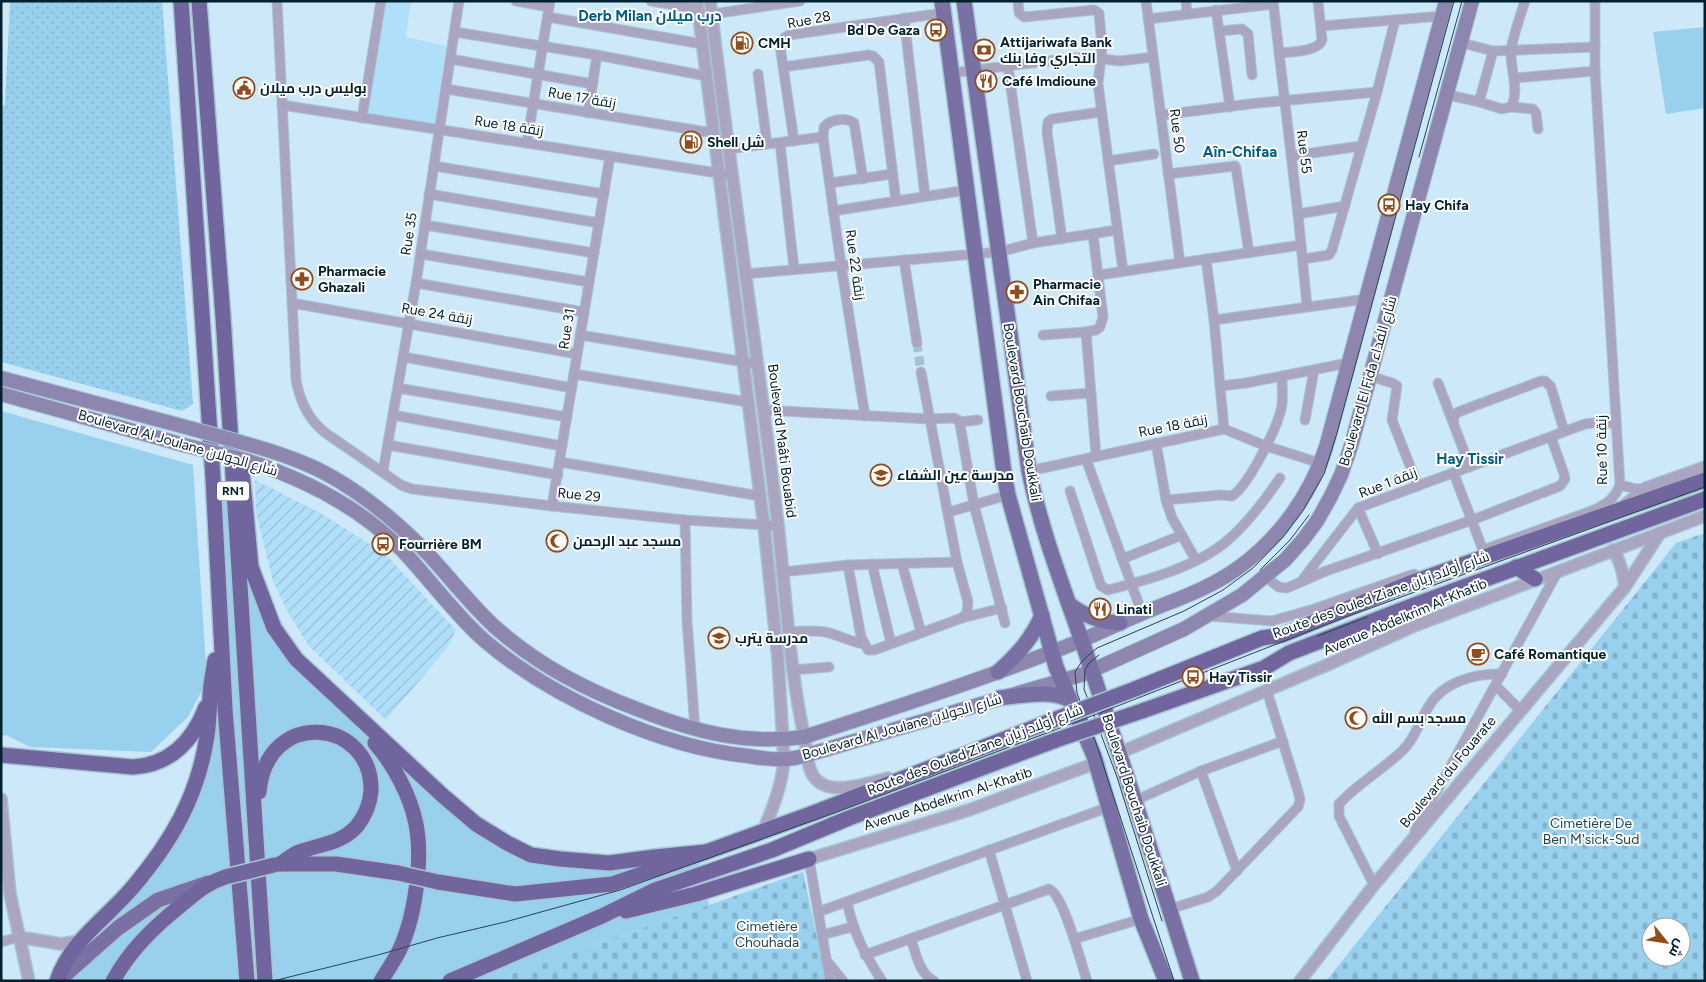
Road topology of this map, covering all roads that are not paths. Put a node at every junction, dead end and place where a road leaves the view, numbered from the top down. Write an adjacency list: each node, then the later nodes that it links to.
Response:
1 (181, 1): 227 (highway, RN1)
2 (199, 1): 126 (highway, RN1)
3 (277, 1): 63 (street, Rue 29)
4 (381, 1): 69 (street)
5 (459, 1): 34 (street, Rue 35)
6 (516, 1): 20 (street)
7 (651, 1): 23 (street)
8 (710, 1): 26 (street, Boulevard Maâti Bouabid)
9 (800, 1): 26 (street)
10 (964, 1): 48 (main road, Boulevard Bouchaib Doukkali)
11 (1018, 1): 44 (street)
12 (1146, 1): 30 (street, Rue 50)
13 (1186, 1): 25 (street)
14 (1318, 1): 32 (street)
15 (1446, 1): 27 (main road, Boulevard El Fida شارع الفداء)
16 (1472, 1): 35 (main road, Boulevard El Fida شارع الفداء)
17 (1525, 1): 40 (street)
18 (1595, 1): 38 (street, Rue 10 زنقة)
19 (1273, 2): 21 (street); 41 (street, Rue 55)
20 (550, 4): 28 (street)
21 (1246, 4): 24 (street)
22 (942, 7): 29 (street, Rue 28); 50 (main road, Boulevard Bouchaib Doukkali)
23 (698, 9): 26 (street); 36 (street, Boulevard Maâti Bouabid)
24 (1216, 10): 25 (street); 33 (street)
25 (1187, 14): 30 (street)
26 (711, 15): 79 (street, Boulevard Maâti Bouabid)
27 (1442, 16): 31 (street); 122 (main road, Boulevard El Fida شارع الفداء)
28 (548, 17): 36 (street); 37 (street)
29 (904, 18): 46 (street, Rue 28); 94 (street)
30 (1148, 19): 43 (street, Rue 50)
31 (1395, 20): 32 (street); 58 (street)
32 (1321, 26): 41 (street)
33 (1219, 31): 52 (street); 64 (street)
34 (455, 32): 37 (street); 45 (street, Rue 35)
35 (1462, 42): 39 (street); 59 (main road, Boulevard El Fida شارع الفداء)
36 (702, 44): 54 (street, Boulevard Maâti Bouabid)
37 (543, 46): 42 (street); 53 (street)
38 (1595, 47): 40 (street); 49 (street, Rue 10 زنقة)
39 (1491, 51): 40 (street); 61 (street)
40 (1511, 51): 55 (street)
41 (1279, 53): 60 (street, Rue 55)
42 (597, 55): 54 (street); 56 (street)
43 (1153, 57): 44 (street); 68 (street, Rue 50)
44 (1101, 58): 47 (street); 66 (street)
45 (450, 59): 53 (street); 57 (street, Rue 35)
46 (783, 66): 74 (street, Rue 28); 86 (street)
47 (1008, 67): 48 (street); 104 (street)
48 (974, 70): 50 (street); 107 (main road, Boulevard Bouchaib Doukkali)
49 (1595, 72): 55 (street); 161 (street, Rue 10 زنقة)
50 (951, 73): 91 (main road, Boulevard Bouchaib Doukkali)
51 (758, 74): 77 (street)
52 (1252, 74)
53 (538, 75): 56 (street); 62 (street)
54 (706, 76): 72 (street, Boulevard Maâti Bouabid)
55 (1515, 78): 65 (street)
56 (592, 84): 67 (street)
57 (446, 89): 62 (street, Rue 17 زنقة); 71 (street, Rue 35)
58 (1377, 92): 60 (street); 78 (street)
59 (1448, 95): 61 (street); 142 (main road, Boulevard El Fida شارع الفداء)
60 (1284, 101): 64 (street); 82 (street, Rue 55)
61 (1477, 101): 65 (street)
62 (534, 103): 67 (street, Rue 17 زنقة); 75 (street)
63 (282, 105): 69 (street, Rue 18 زنقة); 123 (street, Rue 29)
64 (1230, 107): 68 (street)
65 (1510, 107): 70 (street)
66 (1101, 112): 83 (street); 103 (street)
67 (588, 113): 72 (street, Rue 17 زنقة)
68 (1161, 115): 87 (street, Rue 50)
69 (362, 118): 71 (street, Rue 18 زنقة)
70 (1538, 128)
71 (440, 129): 75 (street, Rue 18 زنقة); 84 (street, Rue 35)
72 (713, 134): 85 (street, Boulevard Maâti Bouabid)
73 (823, 137): 74 (street); 89 (street); 90 (street, Rue 22 زنقة)
74 (794, 141): 76 (street)
75 (527, 142): 81 (street, Rue 18 زنقة)
76 (780, 143): 77 (street); 116 (street)
77 (767, 144): 79 (street)
78 (1361, 146): 82 (street); 96 (street)
79 (728, 149): 88 (street, Boulevard Maâti Bouabid)
80 (1154, 154): 83 (street)
81 (610, 156): 85 (street, Rue 18 زنقة); 93 (street, Rue 31)
82 (1291, 156): 98 (street, Rue 55)
83 (1108, 161): 101 (street)
84 (434, 166): 92 (street, Rue 35); 93 (street)
85 (719, 173): 88 (street, Rue 18 زنقة); 135 (street, Boulevard Maâti Bouabid)
86 (892, 174): 89 (street); 95 (street)
87 (1168, 174): 108 (street); 114 (street, Rue 50)
88 (732, 175): 118 (street, Boulevard Maâti Bouabid)
89 (863, 179): 90 (street)
90 (830, 183): 97 (street, Rue 22 زنقة)
91 (967, 190): 94 (street); 110 (main road, Boulevard Bouchaib Doukkali)
92 (429, 194): 99 (street); 100 (street, Rue 35)
93 (604, 194): 99 (street, Rue 31)
94 (925, 196): 95 (street)
95 (896, 201): 97 (street)
96 (1345, 206): 98 (street); 112 (street)
97 (834, 211): 115 (street, Rue 22 زنقة)
98 (1298, 214): 105 (street, Rue 55)
99 (599, 223): 106 (street, Rue 31)
100 (425, 225): 106 (street); 109 (street, Rue 35)
101 (1117, 230): 102 (street); 117 (street)
102 (1093, 234): 103 (street); 119 (street)
103 (1062, 239): 104 (street)
104 (1033, 243): 107 (street)
105 (1301, 245): 108 (street); 112 (street, Rue 55)
106 (594, 252): 120 (street, Rue 31)
107 (999, 252): 110 (street); 176 (main road, Boulevard Bouchaib Doukkali)
108 (1249, 253): 111 (street)
109 (420, 254): 120 (street); 121 (street, Rue 35)
110 (975, 254): 113 (street); 185 (main road, Boulevard Bouchaib Doukkali)
111 (1206, 259): 114 (street); 127 (street)
112 (1303, 259): 124 (street, Rue 55)
113 (904, 260): 115 (street); 132 (street)
114 (1180, 263): 117 (street)
115 (841, 265): 116 (street); 154 (street, Rue 22 زنقة)
116 (794, 269): 118 (street)
117 (1123, 271): 119 (street)
118 (745, 274): 137 (street, Boulevard Maâti Bouabid)
119 (1099, 275): 129 (street)
120 (589, 282): 125 (street, Rue 31)
121 (416, 283): 125 (street); 128 (street, Rue 35)
122 (1366, 299): 124 (street); 136 (main road, Boulevard El Fida شارع الفداء)
123 (292, 303): 128 (street, Rue 24 زنقة); 175 (street, Rue 29)
124 (1307, 306): 127 (street)
125 (584, 312): 130 (street, Rue 31)
126 (223, 317): 245 (highway); 263 (highway, RN1)
127 (1214, 320): 145 (street)
128 (409, 323): 133 (street, Rue 24 زنقة); 134 (street, Rue 35)
129 (1086, 332): 131 (street); 148 (street)
130 (580, 335): 133 (street, Rue 31); 135 (street)
131 (1043, 335)
132 (917, 343)
133 (577, 354): 140 (street, Rue 31)
134 (404, 357): 146 (street, Rue 35); 147 (street)
135 (743, 362): 137 (street); 151 (street, Boulevard Maâti Bouabid)
136 (1348, 363): 138 (street); 172 (main road, Boulevard El Fida شارع الفداء)
137 (757, 364): 152 (street, Boulevard Maâti Bouabid)
138 (1314, 370): 141 (street); 158 (street)
139 (921, 372): 156 (street)
140 (574, 374): 147 (street, Rue 31); 151 (street)
141 (1282, 376): 145 (street); 168 (street)
142 (1370, 376): 182 (street); 214 (main road, Boulevard El Fida شارع الفداء)
143 (1, 378): 231 (main road, Boulevard Al Joulane شارع الجولان, bridge)
144 (1438, 383): 159 (street)
145 (1220, 386): 162 (street)
146 (398, 388): 153 (street, Rue 35); 155 (street)
147 (572, 388): 155 (street, Rue 31)
148 (1091, 393): 150 (street); 169 (street)
149 (1, 394): 235 (main road, Boulevard Al Joulane شارع الجولان, bridge)
150 (1051, 396)
151 (748, 402): 186 (street, Boulevard Maâti Bouabid)
152 (763, 410): 154 (street); 199 (street, Boulevard Maâti Bouabid)
153 (393, 416): 166 (street, Rue 35); 167 (street)
154 (865, 416): 156 (street)
155 (567, 417): 167 (street, Rue 31)
156 (929, 419): 160 (street); 194 (street)
157 (978, 420): 160 (street)
158 (1305, 420)
159 (1454, 421): 163 (street); 173 (street)
160 (959, 422): 189 (street)
161 (1616, 424): 163 (street, Rue 1 زنقة); 181 (street, Rue 10 زنقة)
162 (1224, 429): 165 (street, Rue 18 زنقة); 168 (street, Rue 18 زنقة)
163 (1564, 431): 164 (street, Rue 1 زنقة)
164 (1551, 437): 173 (street, Rue 1 زنقة); 197 (street)
165 (1156, 443): 169 (street, Rue 18 زنقة); 188 (street)
166 (388, 445): 175 (street, Rue 35); 178 (street)
167 (562, 446): 171 (street, Rue 31)
168 (1266, 446): 172 (street, Rue 18 زنقة); 188 (street)
169 (1096, 456): 170 (street, Rue 18 زنقة)
170 (1086, 459): 176 (street, Rue 18 زنقة); 205 (street)
171 (560, 462): 178 (street, Rue 31); 186 (street)
172 (1320, 463): 221 (main road, Boulevard El Fida شارع الفداء)
173 (1470, 467): 177 (street, Rue 1 زنقة)
174 (1705, 467): 183 (street)
175 (383, 471): 190 (street, Rue 29)
176 (1029, 471): 219 (main road, Boulevard Bouchaib Doukkali)
177 (1454, 474): 182 (street, Rue 1 زنقة); 197 (street)
178 (558, 475): 190 (street, Rue 31)
179 (1280, 478): 206 (street)
180 (1705, 480): 193 (highway, Route des Ouled Ziane شارع أولاد زيان)
181 (1620, 485): 183 (street); 202 (street, Rue 10 زنقة)
182 (1418, 486): 192 (street, Rue 1 زنقة)
183 (1646, 488): 193 (street)
184 (1070, 491): 217 (street)
185 (1008, 495): 189 (street); 222 (main road, Boulevard Bouchaib Doukkali)
186 (760, 496): 198 (street, Boulevard Maâti Bouabid)
187 (1705, 499): 191 (highway, Route des Ouled Ziane شارع أولاد زيان)
188 (1166, 500): 201 (street)
189 (974, 505): 194 (street); 220 (street)
190 (552, 506): 196 (street, Rue 29)
191 (1686, 506): 195 (highway); 211 (highway, Route des Ouled Ziane شارع أولاد زيان)
192 (1358, 508): 204 (street, Rue 1 زنقة); 216 (street)
193 (1616, 511): 259 (highway, Route des Ouled Ziane شارع أولاد زيان, bridge)
194 (949, 512): 207 (street)
195 (1705, 514): 200 (street, Avenue Abdelkrim Al-Khatib)
196 (684, 520): 198 (street, Rue 29); 249 (street)
197 (1472, 520): 202 (street); 204 (street)
198 (764, 526): 199 (street, Rue 29); 251 (street, Boulevard Maâti Bouabid)
199 (778, 526): 213 (street, Boulevard Maâti Bouabid)
200 (1660, 533): 203 (street, Avenue Abdelkrim Al-Khatib); 218 (street, Boulevard du Fouarate)
201 (1182, 535): 205 (street); 206 (street)
202 (1483, 550): 223 (street, Rue 10 زنقة)
203 (1613, 550): 212 (street, Avenue Abdelkrim Al-Khatib); 218 (street)
204 (1378, 554): 216 (street)
205 (1122, 559): 217 (street)
206 (1196, 560): 217 (street)
207 (957, 562): 209 (street); 224 (street)
208 (872, 564): 209 (street); 210 (street); 232 (street)
209 (902, 564): 229 (street)
210 (848, 565): 213 (street); 233 (street)
211 (1516, 567): 215 (highway); 278 (highway, Route des Ouled Ziane شارع أولاد زيان, bridge)
212 (1558, 570): 215 (street, Avenue Abdelkrim Al-Khatib); 240 (street)
213 (782, 572): 228 (street, Boulevard Maâti Bouabid)
214 (1265, 577): 216 (street); 223 (main road, Boulevard El Fida شارع الفداء)
215 (1535, 579): 243 (street, Avenue Abdelkrim Al-Khatib)
216 (1302, 581)
217 (1130, 583): 221 (street)
218 (1625, 587): 248 (street, Boulevard du Fouarate)
219 (1068, 604): 225 (main road); 230 (main road, Boulevard Bouchaib Doukkali)
220 (1002, 608): 224 (street); 226 (street)
221 (1142, 613): 225 (main road, Boulevard El Fida شارع الفداء)
222 (1042, 615): 234 (main road, Boulevard Bouchaib Doukkali); 239 (main road)
223 (1207, 616): 238 (main road, Boulevard El Fida شارع الفداء)
224 (962, 618): 229 (street)
225 (1120, 623): 230 (main road, Boulevard El Fida شارع الفداء)
226 (1006, 624)
227 (220, 629): 244 (highway); 293 (highway, RN1)
228 (788, 632): 233 (street); 237 (street, Boulevard Maâti Bouabid)
229 (921, 632): 232 (street)
230 (1081, 640): 234 (main road, Boulevard Al Joulane شارع الجولان); 238 (main road, Boulevard Bouchaib Doukkali)
231 (513, 642): 235 (main road); 249 (main road, Boulevard Al Joulane شارع الجولان)
232 (891, 643): 233 (street)
233 (864, 644)
234 (1052, 652): 239 (main road, Boulevard Al Joulane شارع الجولان); 241 (main road, Boulevard Bouchaib Doukkali)
235 (502, 655): 256 (main road, Boulevard Al Joulane شارع الجولان)
236 (829, 667): 237 (street)
237 (793, 670): 250 (street, Boulevard Maâti Bouabid)
238 (1092, 670): 241 (main road, Boulevard Al Joulane شارع الجولان); 253 (main road, Boulevard Bouchaib Doukkali)
239 (998, 672): 250 (main road, Boulevard Al Joulane شارع الجولان)
240 (1502, 674): 242 (street); 273 (street)
241 (1061, 680): 246 (main road, Boulevard Al Joulane شارع الجولان); 247 (main road, Boulevard Bouchaib Doukkali)
242 (1496, 686): 248 (street); 265 (street)
243 (1267, 691): 252 (street); 253 (street, Avenue Abdelkrim Al-Khatib)
244 (210, 696): 254 (highway); 285 (highway)
245 (336, 698): 268 (highway); 295 (highway)
246 (999, 698): 247 (main road); 255 (main road, Boulevard Al Joulane شارع الجولان)
247 (1070, 700): 257 (main road, Boulevard Bouchaib Doukkali)
248 (1520, 710): 265 (street, Boulevard du Fouarate)
249 (695, 729): 251 (main road, Boulevard Al Joulane شارع الجولان)
250 (804, 736): 251 (main road, Boulevard Al Joulane شارع الجولان); 255 (street, Boulevard Maâti Bouabid)
251 (783, 740): 256 (street, Boulevard Maâti Bouabid)
252 (1283, 741): 258 (street); 271 (street)
253 (1119, 753): 261 (main road, Boulevard Bouchaib Doukkali)
254 (1, 755)
255 (807, 755): 256 (main road, Boulevard Al Joulane شارع الجولان); 259 (street, Boulevard Maâti Bouabid)
256 (784, 760): 264 (street, Boulevard Maâti Bouabid)
257 (1096, 763): 262 (main road, Boulevard Bouchaib Doukkali); 269 (street, Avenue Abdelkrim Al-Khatib)
258 (1201, 771): 261 (street); 271 (street)
259 (916, 772): 264 (highway, Route des Ouled Ziane شارع أولاد زيان)
260 (1, 799): 267 (street)
261 (1134, 801): 276 (main road, Boulevard Bouchaib Doukkali)
262 (1109, 807): 266 (street); 279 (main road, Boulevard Bouchaib Doukkali)
263 (255, 828): 270 (highway); 294 (highway, RN1)
264 (763, 831): 268 (highway, Route des Ouled Ziane شارع أولاد زيان)
265 (1407, 846): 273 (street, Boulevard du Fouarate)
266 (989, 850): 274 (street); 275 (street)
267 (3, 851): 282 (street)
268 (706, 852): 270 (highway, Route des Ouled Ziane شارع أولاد زيان, bridge)
269 (809, 860): 277 (street); 278 (highway)
270 (277, 864): 272 (highway, Route des Ouled Ziane شارع أولاد زيان, bridge)
271 (1237, 871): 276 (street)
272 (209, 882): 291 (main road); 292 (highway, Route des Ouled Ziane شارع أولاد زيان)
273 (1374, 885): 306 (street, Boulevard du Fouarate)
274 (847, 902): 277 (street); 280 (street)
275 (1004, 906): 283 (street); 284 (street); 302 (street)
276 (1170, 909): 305 (main road, Boulevard Bouchaib Doukkali)
277 (818, 912): 281 (street)
278 (602, 916): 289 (highway, Route des Ouled Ziane شارع أولاد زيان)
279 (1141, 920): 284 (street); 304 (main road, Boulevard Bouchaib Doukkali)
280 (852, 927): 281 (street); 287 (street)
281 (822, 935): 288 (street)
282 (19, 937): 285 (street); 286 (street); 290 (street)
283 (911, 939): 287 (street); 301 (street)
284 (1074, 939): 303 (street)
285 (79, 941): 291 (highway)
286 (1, 942)
287 (865, 955): 300 (street)
288 (826, 960): 298 (street); 299 (street)
289 (481, 967): 296 (highway, Route des Ouled Ziane شارع أولاد زيان); 297 (highway)
290 (29, 981)
291 (57, 981)
292 (114, 981)
293 (247, 981)
294 (265, 981)
295 (381, 981)
296 (450, 981)
297 (462, 981)
298 (830, 981)
299 (843, 981)
300 (882, 981)
301 (934, 981)
302 (1028, 981)
303 (1087, 981)
304 (1166, 981)
305 (1192, 981)
306 (1300, 981)

